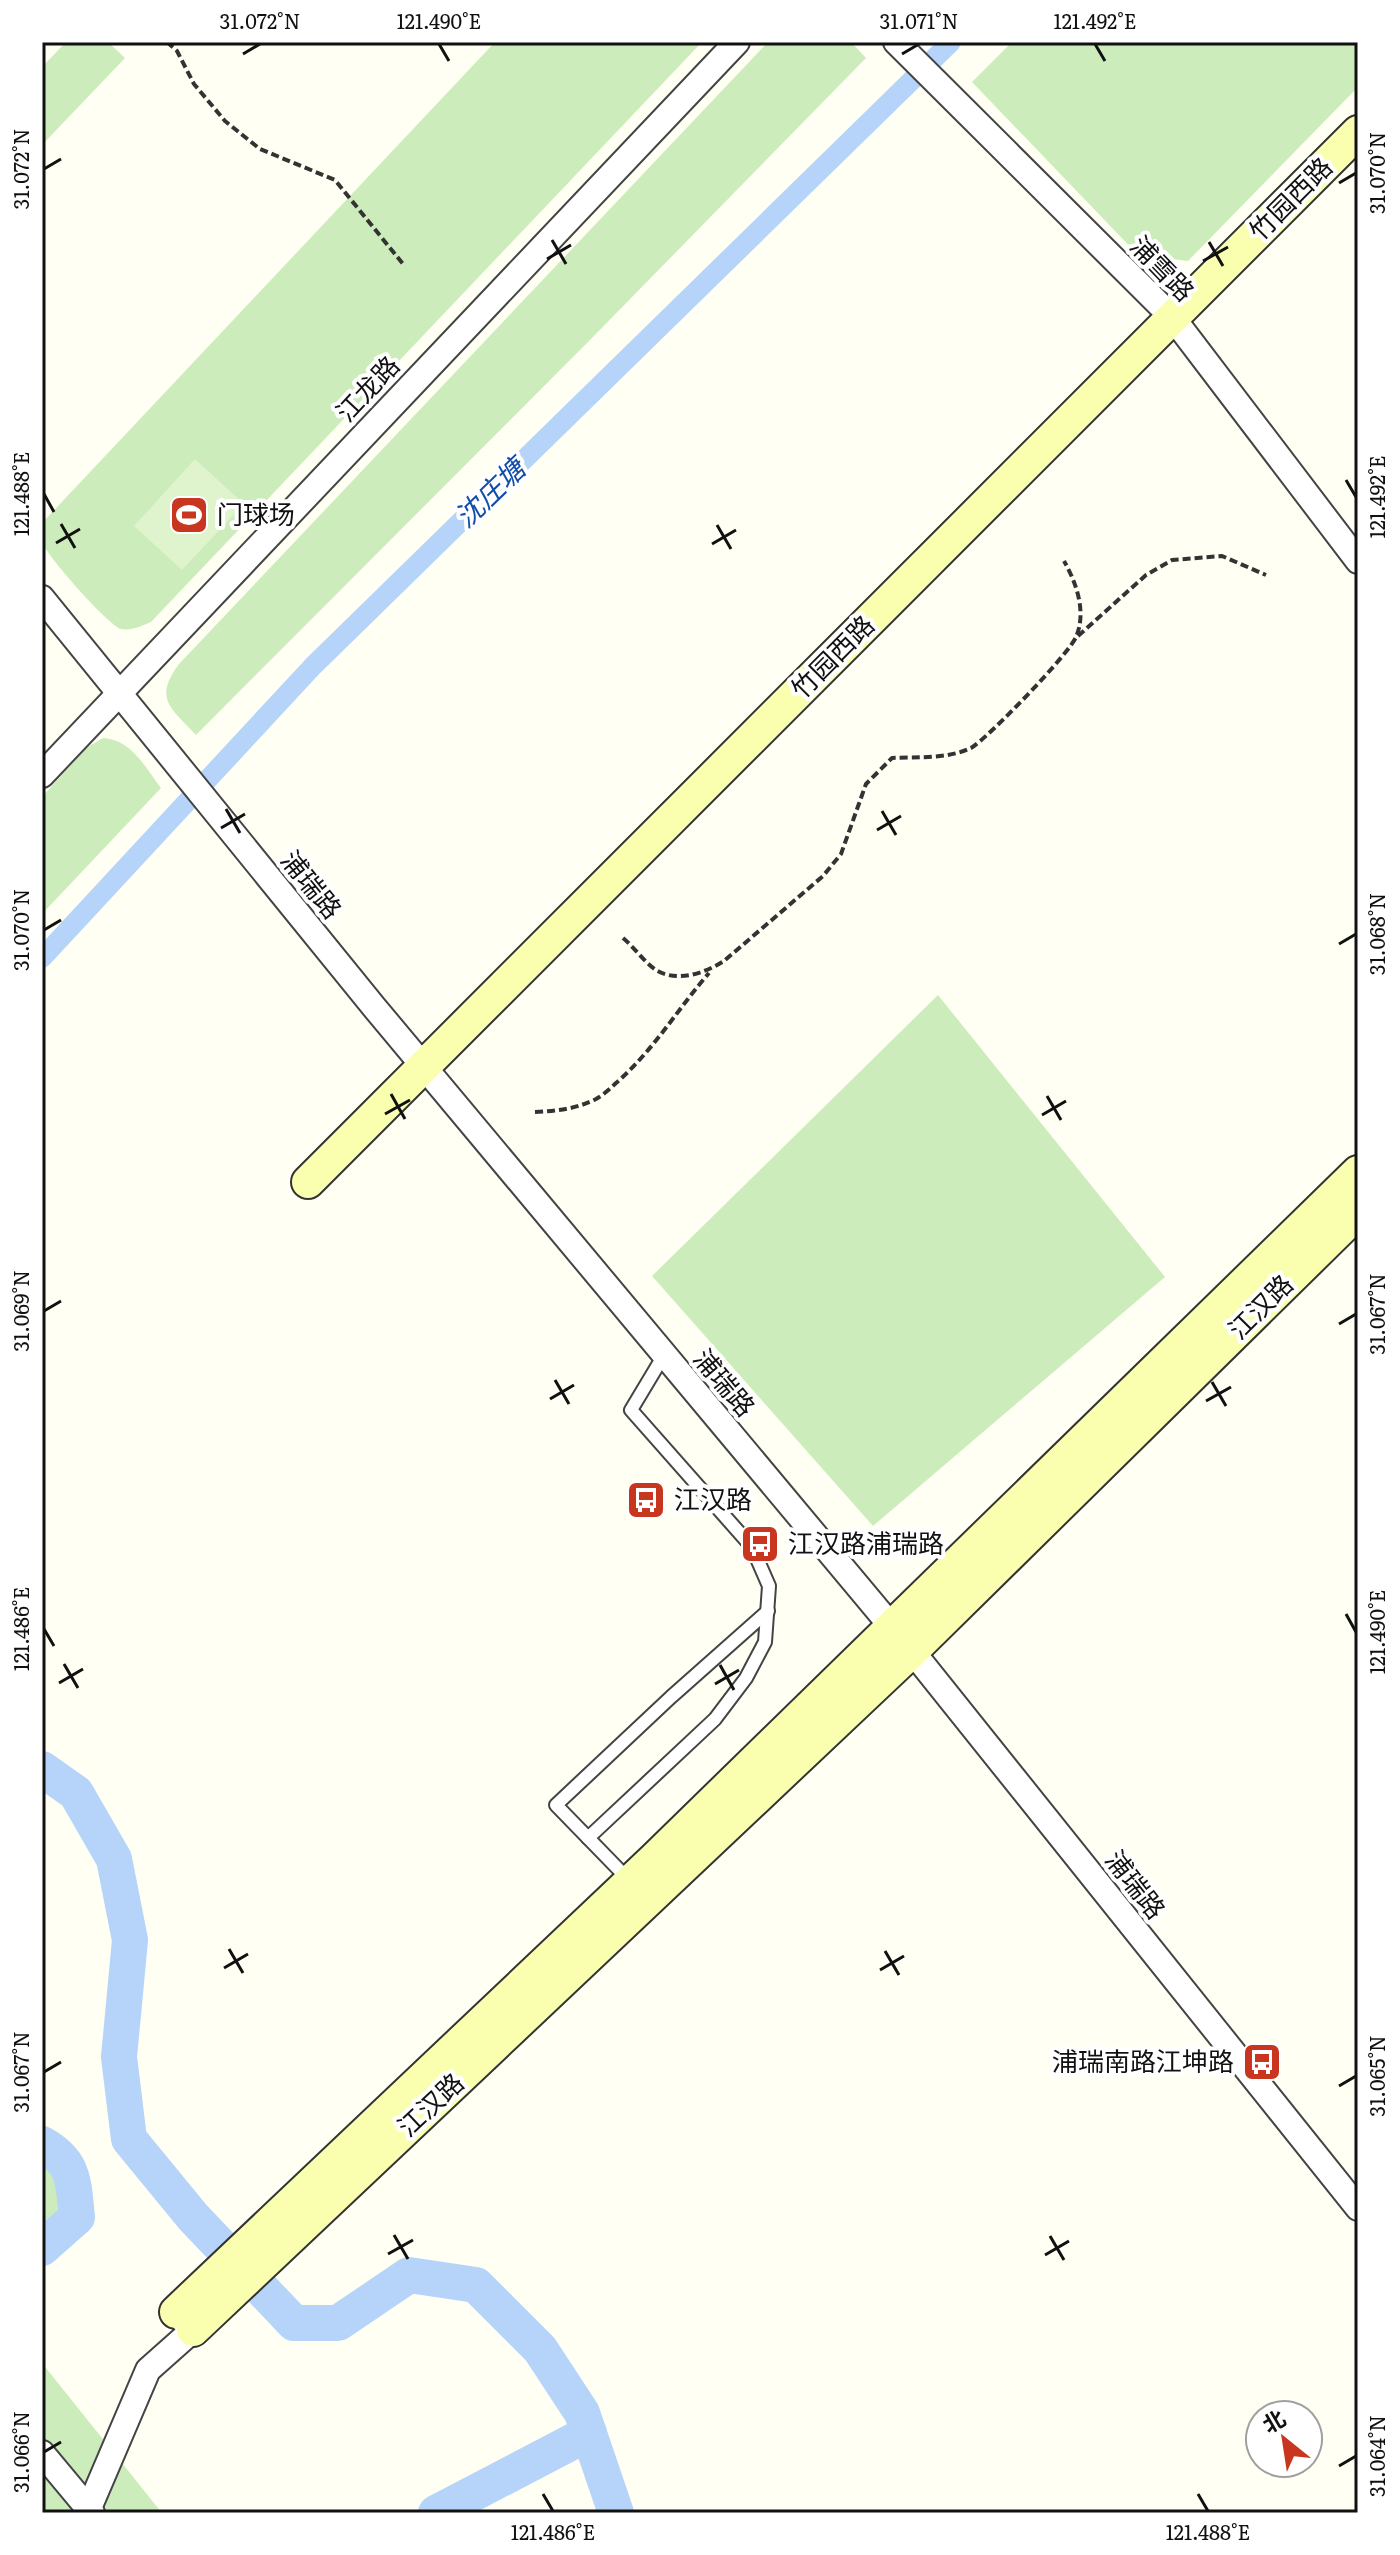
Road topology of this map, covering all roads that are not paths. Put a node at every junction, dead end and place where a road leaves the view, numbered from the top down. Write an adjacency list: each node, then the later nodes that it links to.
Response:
1 (737, 42): 7 (street, 江龙路)
2 (896, 42): 4 (street, 浦雪路)
3 (1358, 132): 4 (street, 竹园西路)
4 (1173, 318): 5 (street, 浦雪路); 9 (street, 竹园西路)
5 (1358, 561)
6 (42, 598): 7 (street, 浦瑞路)
7 (120, 694): 8 (street, 江龙路); 9 (street, 浦瑞路)
8 (42, 775)
9 (423, 1066): 11 (street, 竹园西路); 13 (street, 浦瑞路)
10 (1358, 1172): 15 (street)
11 (308, 1182)
12 (1358, 1212): 16 (street, 江汉路)
13 (664, 1355): 14 (lane); 15 (street, 浦瑞路)
14 (768, 1611): 17 (lane); 17 (lane)
15 (890, 1627): 16 (street, 浦瑞路); 18 (street)
16 (912, 1651): 19 (street, 浦瑞路); 20 (street, 江汉路)
17 (588, 1838): 18 (lane)
18 (630, 1882): 20 (street)
19 (1358, 2208)
20 (263, 2246): 21 (street, 江汉路)
21 (196, 2310): 23 (street)
22 (42, 2453): 23 (street)
23 (91, 2511)

